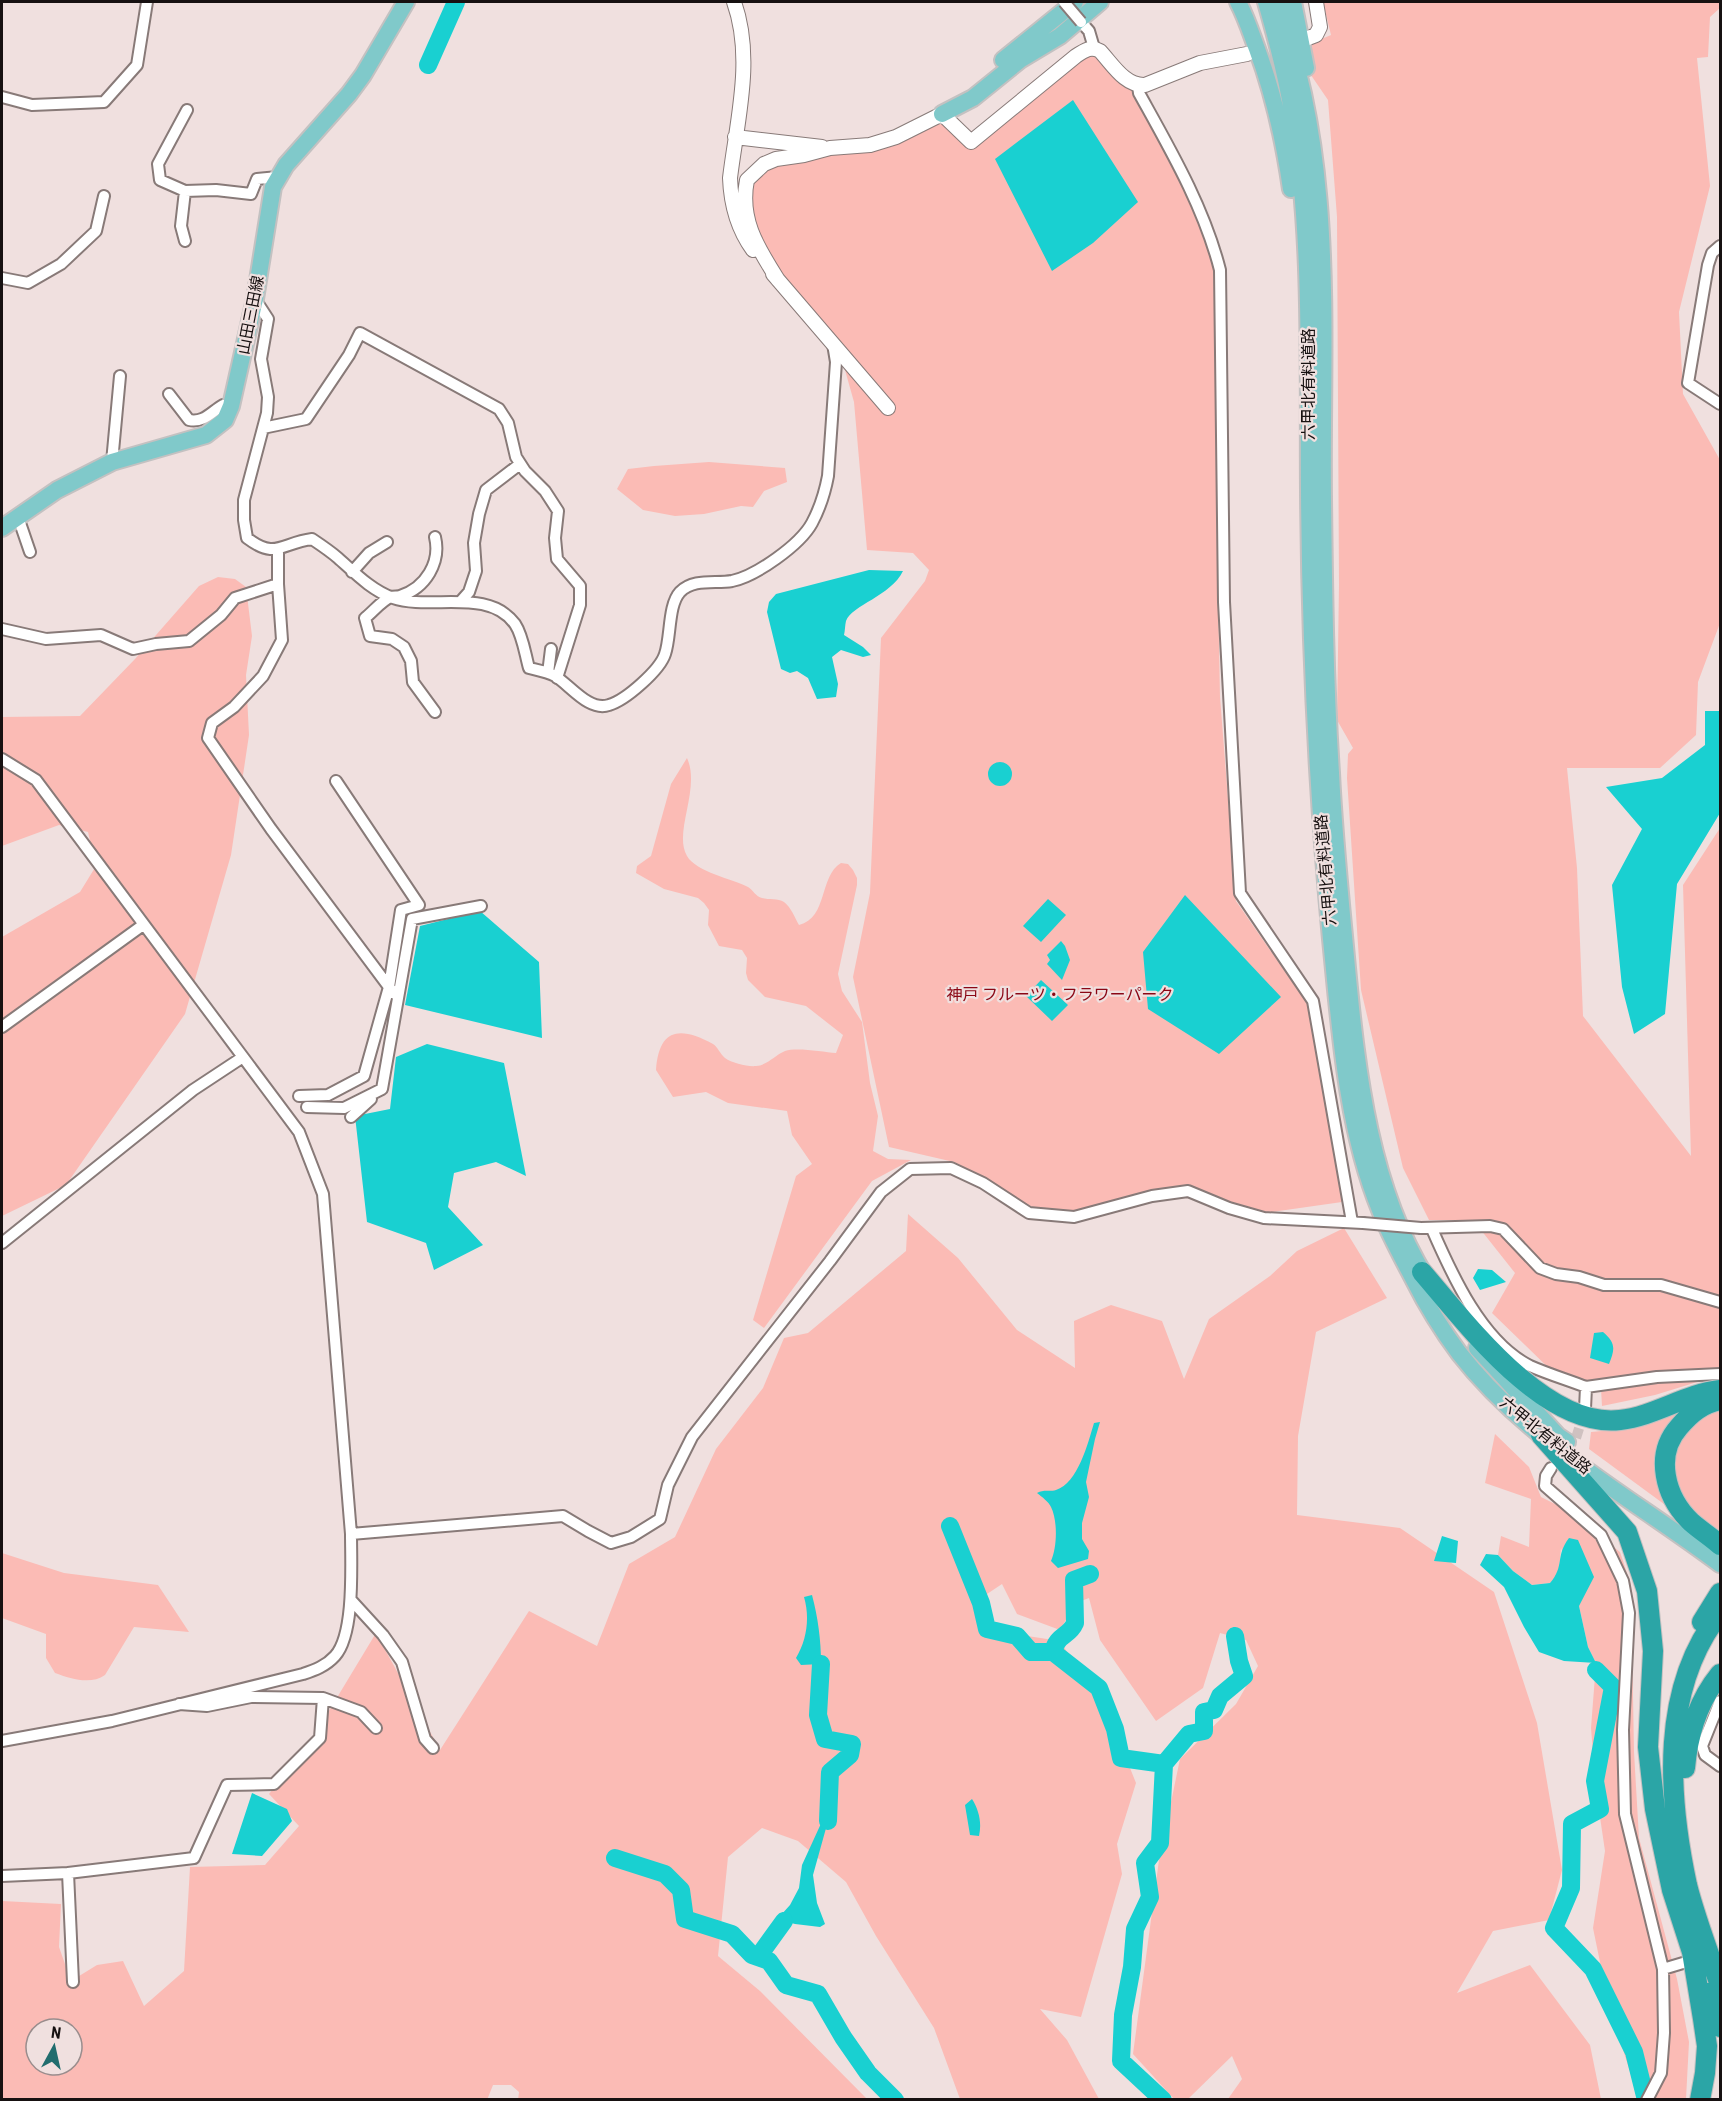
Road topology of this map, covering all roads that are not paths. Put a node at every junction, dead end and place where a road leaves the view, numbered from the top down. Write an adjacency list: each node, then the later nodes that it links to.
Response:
1 (147, 2): 18 (street)
2 (406, 2): 24 (main road, 山田三田線)
3 (734, 2): 22 (street)
4 (1064, 2): 14 (street, bridge); 16 (main road)
5 (1075, 2): 16 (main road)
6 (1088, 2): 16 (main road)
7 (1100, 2): 16 (main road)
8 (1238, 2): 32 (main road)
9 (1264, 2): 12 (main road, 六甲北有料道路)
10 (1293, 2): 21 (main road)
11 (1316, 2): 13 (street)
12 (1277, 12): 21 (main road, 六甲北有料道路); 32 (main road, 六甲北有料道路)
13 (1303, 40)
14 (1094, 48): 17 (street); 20 (street)
15 (1247, 54): 17 (street)
16 (1017, 56): 20 (main road)
17 (1138, 86): 68 (street)
18 (2, 97)
19 (187, 110): 25 (street)
20 (942, 114): 23 (street)
21 (1309, 120): 71 (main road, 六甲北有料道路)
22 (735, 137): 23 (street); 30 (street)
23 (830, 148): 30 (street)
24 (278, 177): 25 (street); 31 (main road, 山田三田線)
25 (185, 191): 27 (street)
26 (104, 196): 29 (street)
27 (185, 241)
28 (1720, 246): 36 (street)
29 (2, 278)
30 (778, 280): 33 (street)
31 (255, 298): 37 (main road, 山田三田線); 39 (street)
32 (1308, 329): 78 (main road, 六甲北有料道路)
33 (833, 344): 38 (street); 54 (street)
34 (120, 376): 40 (street)
35 (170, 394): 37 (street)
36 (1720, 404)
37 (231, 406): 40 (main road, 山田三田線)
38 (888, 408)
39 (263, 428): 41 (street); 46 (street)
40 (112, 462): 42 (main road, 山田三田線)
41 (520, 464): 51 (street); 54 (street)
42 (18, 517): 43 (main road, 山田三田線); 47 (street)
43 (2, 528)
44 (435, 537): 50 (street)
45 (387, 543): 48 (street)
46 (278, 549): 48 (street); 49 (street)
47 (30, 552)
48 (352, 572): 50 (street)
49 (278, 584): 52 (street); 60 (street)
50 (391, 597): 51 (street); 55 (street)
51 (461, 601): 54 (street)
52 (2, 629)
53 (551, 649): 54 (street)
54 (552, 676)
55 (435, 712)
56 (2, 759): 59 (street)
57 (336, 781): 60 (street)
58 (481, 906): 61 (street)
59 (143, 925): 62 (street); 63 (street)
60 (388, 987): 61 (street); 65 (street)
61 (397, 996): 64 (street)
62 (2, 1027)
63 (243, 1057): 70 (street); 80 (street)
64 (382, 1089): 66 (street); 67 (street)
65 (299, 1096)
66 (307, 1107)
67 (351, 1117)
68 (1357, 1223): 69 (street, bridge); 80 (street)
69 (1426, 1228): 72 (street); 74 (street)
70 (2, 1243)
71 (1422, 1272): 75 (highway); 82 (main road, 六甲北有料道路)
72 (1720, 1302)
73 (1720, 1374): 74 (street)
74 (1586, 1387): 77 (street)
75 (1720, 1390)
76 (1720, 1400): 81 (highway)
77 (1585, 1409)
78 (1541, 1435): 83 (main road, 六甲北有料道路); 95 (highway)
79 (1551, 1468): 100 (street)
80 (351, 1534): 85 (street)
81 (1720, 1545)
82 (1720, 1553)
83 (1720, 1564)
84 (1720, 1593): 95 (highway)
85 (351, 1600): 90 (street); 93 (street)
86 (1720, 1612): 96 (highway)
87 (1720, 1674): 96 (highway)
88 (323, 1698): 90 (street); 91 (street); 97 (street)
89 (1720, 1701): 94 (street)
90 (179, 1704): 92 (street)
91 (376, 1728)
92 (2, 1741)
93 (433, 1748)
94 (1720, 1766)
95 (1655, 1809): 99 (highway)
96 (1680, 1840): 101 (highway)
97 (68, 1873): 98 (street); 102 (street)
98 (2, 1876)
99 (1687, 1957): 100 (street); 103 (highway); 105 (highway)
100 (1663, 1969): 104 (street)
101 (1719, 1979)
102 (73, 1982)
103 (1720, 2027)
104 (1647, 2100)
105 (1700, 2100)

